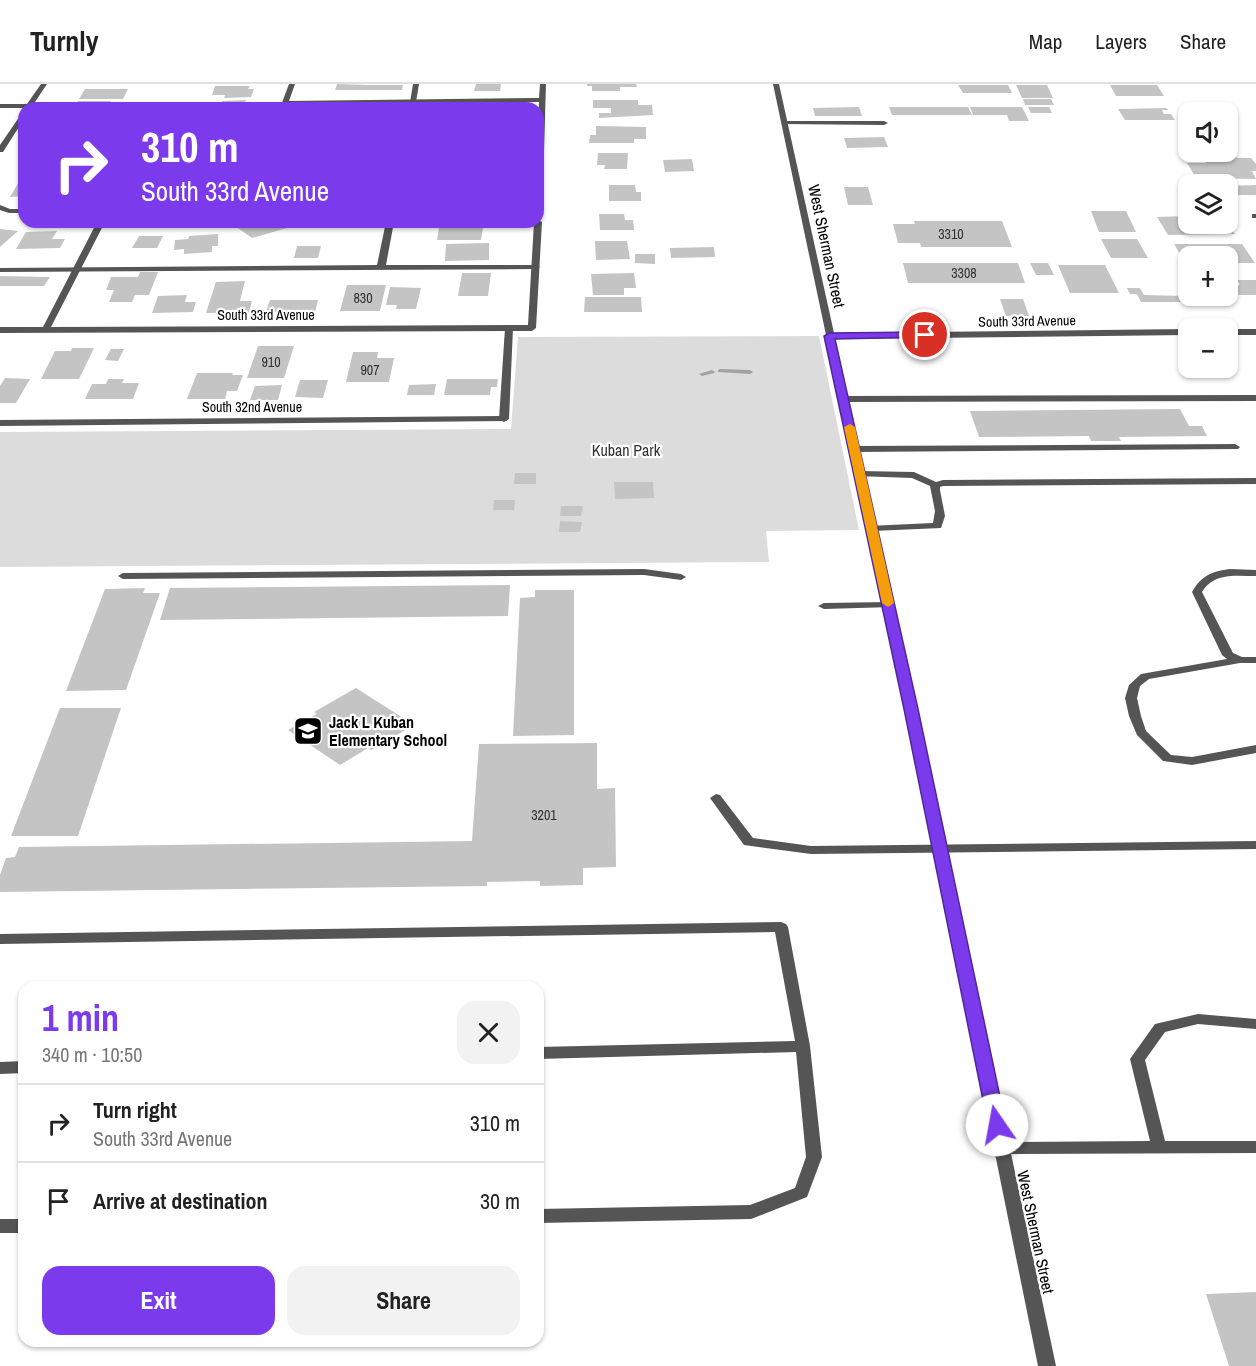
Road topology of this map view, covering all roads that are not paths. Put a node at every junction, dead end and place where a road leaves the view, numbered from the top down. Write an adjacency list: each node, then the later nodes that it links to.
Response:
1 (44, 84): 7 (street)
2 (292, 84): 8 (street)
3 (416, 84): 9 (street)
4 (543, 84): 6 (street)
5 (776, 84): 14 (street, West Sherman Street)
6 (542, 100): 10 (street)
7 (32, 102)
8 (285, 102)
9 (413, 102)
10 (490, 102)
11 (0, 106): 12 (street)
12 (18, 107)
13 (18, 123): 16 (street)
14 (785, 123): 15 (street); 32 (street, West Sherman Street)
15 (884, 123)
16 (0, 150)
17 (0, 207): 18 (street)
18 (18, 211)
19 (98, 228): 25 (street)
20 (389, 228): 23 (street)
21 (538, 228): 22 (street)
22 (536, 267): 23 (street); 26 (street, South 33rd Avenue)
23 (381, 268): 25 (street)
24 (0, 270): 25 (street)
25 (75, 270): 27 (street)
26 (509, 328): 27 (street, South 33rd Avenue); 35 (street, South 32nd Avenue)
27 (46, 329): 28 (street, South 33rd Avenue)
28 (0, 330)
29 (1178, 332): 32 (street, South 33rd Avenue)
30 (1238, 332): 31 (street)
31 (1256, 332)
32 (829, 336): 33 (street, West Sherman Street)
33 (844, 399): 34 (street); 37 (street, West Sherman Street)
34 (1256, 399)
35 (0, 423)
36 (1235, 447): 37 (street)
37 (855, 449): 38 (street, West Sherman Street)
38 (860, 474): 40 (street); 41 (street, West Sherman Street)
39 (1256, 482): 40 (street)
40 (935, 485): 41 (street)
41 (872, 528): 45 (street, West Sherman Street)
42 (1256, 573): 47 (street)
43 (123, 576): 44 (street)
44 (681, 578)
45 (888, 605): 46 (street); 52 (street, West Sherman Street)
46 (824, 606)
47 (1240, 660): 48 (street); 49 (street)
48 (1256, 660)
49 (1256, 749)
50 (716, 798): 52 (street)
51 (1256, 845): 52 (street)
52 (939, 849): 61 (street, West Sherman Street)
53 (0, 939): 55 (street)
54 (1256, 1024): 59 (street)
55 (803, 1046): 56 (street); 62 (street)
56 (544, 1053)
57 (18, 1067): 58 (street)
58 (0, 1068)
59 (1158, 1147): 60 (street); 61 (street)
60 (1256, 1147)
61 (1002, 1148): 65 (street, West Sherman Street)
62 (544, 1216)
63 (18, 1226): 64 (street)
64 (0, 1227)
65 (1047, 1366)

